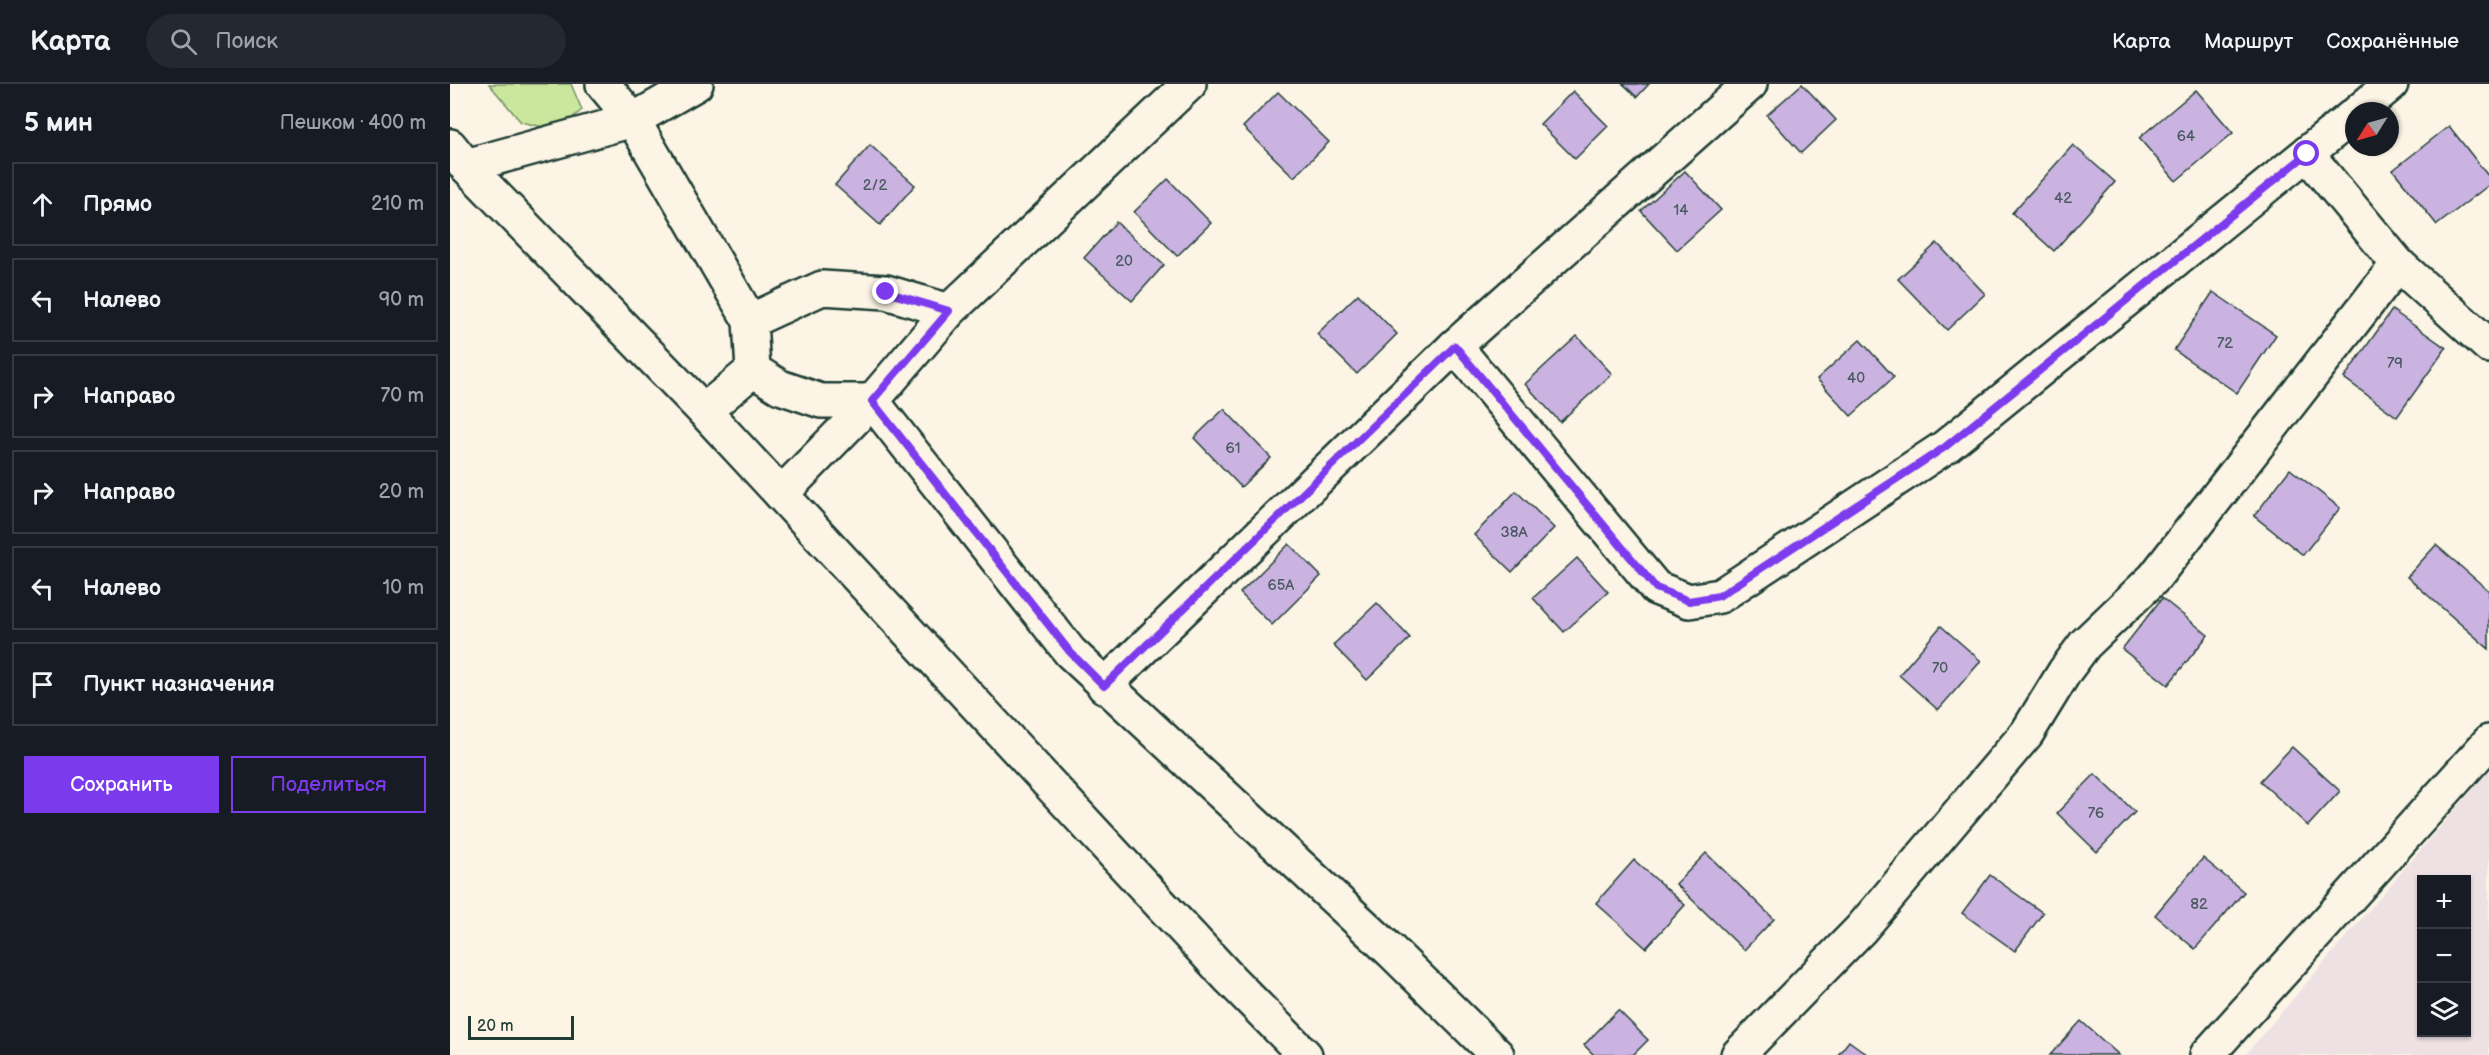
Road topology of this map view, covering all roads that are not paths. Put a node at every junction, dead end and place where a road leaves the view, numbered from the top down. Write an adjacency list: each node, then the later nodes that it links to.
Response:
1 (603, 84): 7 (street)
2 (696, 84): 7 (street)
3 (1189, 84): 12 (street)
4 (1750, 84): 14 (street)
5 (2391, 84): 6 (street)
6 (2370, 102)
7 (633, 120): 10 (street); 13 (street)
8 (2345, 122): 9 (street)
9 (2307, 154): 11 (street); 14 (street)
10 (458, 156): 18 (street)
11 (2398, 264): 15 (street); 24 (street)
12 (949, 311): 13 (street); 17 (street)
13 (750, 321): 16 (street)
14 (1455, 346): 20 (street)
15 (2489, 346)
16 (753, 370): 17 (street); 18 (street)
17 (872, 401): 19 (street); 20 (street)
18 (704, 411): 19 (street)
19 (781, 494): 22 (street)
20 (1104, 686): 23 (street)
21 (2489, 742): 25 (street)
22 (1305, 1055)
23 (1497, 1055)
24 (1738, 1055)
25 (2207, 1055)

